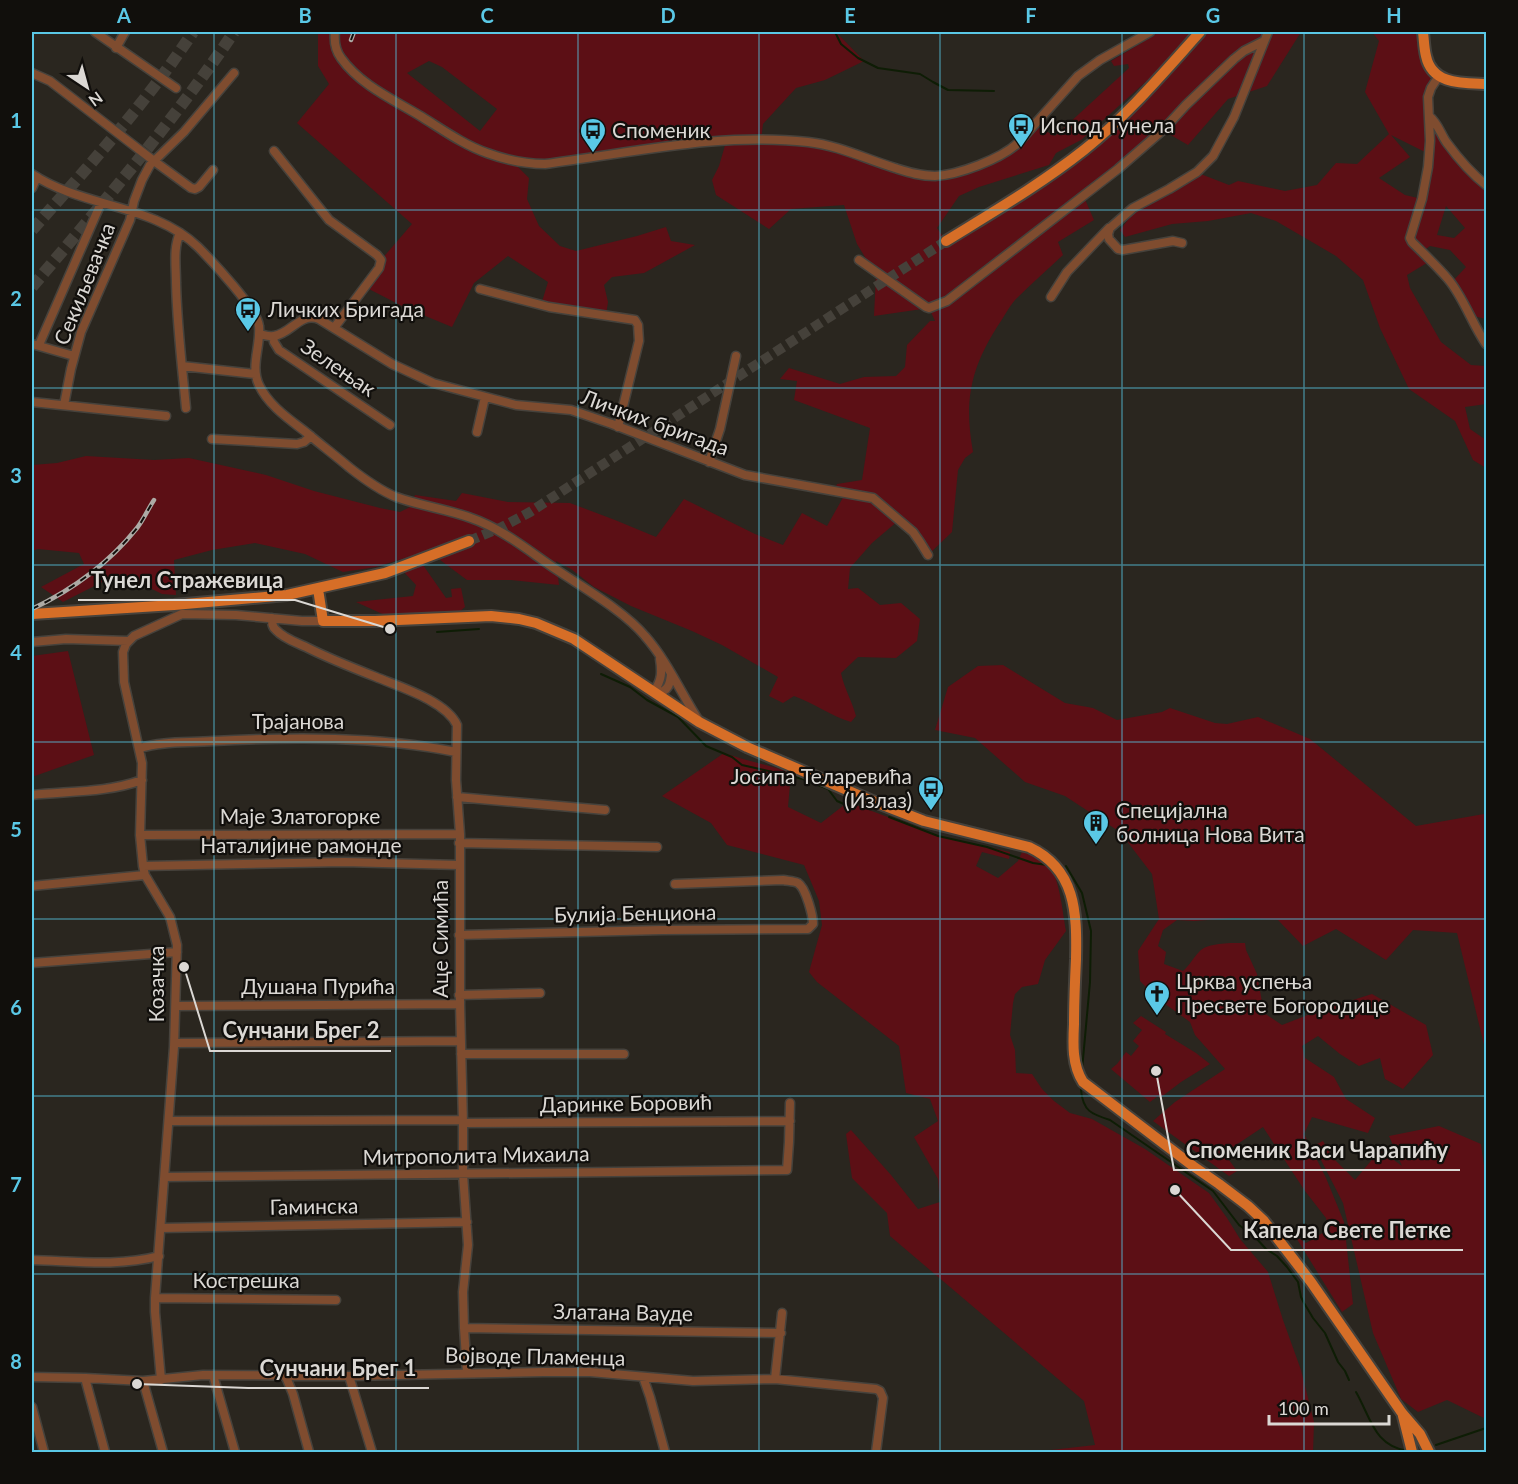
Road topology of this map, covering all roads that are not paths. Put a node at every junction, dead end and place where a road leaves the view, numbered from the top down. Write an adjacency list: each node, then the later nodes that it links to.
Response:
1 (94, 32): 9 (street)
2 (125, 32): 9 (street)
3 (335, 32): 4 (street)
4 (1149, 32)
5 (1200, 32): 26 (main road)
6 (1268, 32): 8 (street)
7 (1423, 32): 12 (main road)
8 (1264, 41): 24 (street); 28 (street)
9 (117, 48): 14 (street)
10 (32, 73): 17 (street)
11 (234, 73): 17 (street, Секиљевачка)
12 (1438, 76): 13 (main road); 15 (street)
13 (1486, 84)
14 (176, 88)
15 (1429, 116): 20 (street); 35 (street)
16 (274, 151): 31 (street)
17 (154, 161): 18 (street); 23 (street, Секиљевачка)
18 (213, 170)
19 (34, 176): 21 (street); 22 (street)
20 (1486, 185)
21 (32, 188)
22 (101, 204): 23 (street); 34 (street)
23 (133, 212): 25 (street); 36 (street, Секиљевачка)
24 (1110, 228): 27 (street); 30 (street)
25 (180, 233): 32 (street); 38 (street)
26 (946, 241)
27 (1182, 243)
28 (859, 260)
29 (480, 289): 46 (street)
30 (1051, 297)
31 (334, 328): 33 (street, Личких бригада); 40 (street, Личких бригада)
32 (259, 334): 33 (street); 39 (street)
33 (273, 337): 45 (street, Зелењак)
34 (35, 344): 36 (street)
35 (1486, 344)
36 (74, 356): 42 (street, Секиљевачка)
37 (736, 356): 50 (street)
38 (182, 366): 39 (street); 43 (street)
39 (255, 374): 48 (street)
40 (485, 397): 46 (street, Личких бригада); 47 (street)
41 (32, 402): 42 (street)
42 (64, 405): 44 (street)
43 (186, 408)
44 (166, 416)
45 (390, 425)
46 (618, 426): 50 (street, Личких бригада)
47 (477, 432)
48 (311, 436): 49 (street); 59 (street)
49 (212, 439)
50 (709, 462): 52 (street, Личких бригада)
51 (469, 541): 53 (main road)
52 (927, 555)
53 (318, 589): 54 (main road); 56 (main road)
54 (32, 614)
55 (272, 618): 56 (street); 57 (street); 64 (street, Аце Симића)
56 (323, 621): 61 (main road)
57 (128, 641): 58 (street); 63 (street, Козачка)
58 (32, 642)
59 (659, 656): 60 (street); 61 (street)
60 (671, 674): 61 (street); 62 (street)
61 (656, 692): 62 (main road)
62 (699, 722): 112 (main road)
63 (140, 748): 64 (street, Трајанова); 65 (street, Козачка)
64 (456, 752): 67 (street, Аце Симића)
65 (142, 780): 66 (street); 69 (street, Козачка)
66 (32, 795)
67 (457, 797): 68 (street); 70 (street, Аце Симића)
68 (605, 810)
69 (140, 835): 70 (street, Маје Златогорке); 73 (street, Козачка)
70 (460, 839): 71 (street, Маје Златогорке); 72 (street, Аце Симића)
71 (657, 847)
72 (459, 865): 73 (street, Наталијине рамонде); 76 (street, Аце Симића)
73 (144, 871): 75 (street, Наталијине рамонде); 77 (street, Козачка)
74 (675, 884): 76 (street, Булија Бенциона)
75 (32, 886)
76 (459, 935): 80 (street, Аце Симића)
77 (177, 952): 78 (street); 81 (street, Козачка)
78 (32, 963)
79 (540, 993): 80 (street, Душана Пурића)
80 (460, 999): 81 (street, Душана Пурића); 82 (street, Аце Симића)
81 (176, 1006): 83 (street, Козачка)
82 (461, 1041): 83 (street); 84 (street, Аце Симића)
83 (175, 1043): 87 (street, Козачка)
84 (461, 1054): 85 (street); 89 (street, Аце Симића)
85 (624, 1054)
86 (790, 1103): 88 (street)
87 (169, 1121): 89 (street, Даринке Боровић); 91 (street, Козачка)
88 (790, 1121): 89 (street, Даринке Боровић); 90 (street, Митрополита Михаила)
89 (463, 1122): 90 (street, Аце Симића)
90 (464, 1174): 91 (street, Митрополита Михаила); 92 (street, Аце Симића)
91 (165, 1177): 93 (street, Козачка)
92 (467, 1222): 93 (street, Гаминска); 99 (street, Аце Симића)
93 (161, 1228): 94 (street, Козачка)
94 (159, 1256): 95 (street); 96 (street, Козачка)
95 (32, 1260)
96 (155, 1298): 97 (street, Кострешка); 109 (street, Козачка)
97 (336, 1300)
98 (782, 1313): 100 (street)
99 (464, 1328): 100 (street, Златана Вауде); 101 (street, Аце Симића)
100 (780, 1333): 108 (street)
101 (467, 1373): 105 (street, Војводе Пламенца); 106 (street, Војводе Пламенца)
102 (213, 1375): 104 (street, Војводе Пламенца); 109 (street, Војводе Пламенца); 117 (street)
103 (32, 1377): 107 (street, Војводе Пламенца)
104 (286, 1377): 105 (street, Војводе Пламенца); 118 (street)
105 (349, 1377): 119 (street)
106 (642, 1377): 108 (street, Војводе Пламенца); 113 (street, Војводе Пламенца)
107 (85, 1378): 110 (street, Војводе Пламенца); 115 (street)
108 (775, 1379): 120 (street, Војводе Пламенца)
109 (161, 1380): 110 (street, Војводе Пламенца)
110 (143, 1381): 116 (street)
111 (32, 1407): 114 (street)
112 (1402, 1413): 121 (main road); 122 (main road)
113 (664, 1450)
114 (44, 1452)
115 (105, 1452)
116 (162, 1452)
117 (235, 1452)
118 (309, 1452)
119 (372, 1452)
120 (876, 1452)
121 (1412, 1452)
122 (1429, 1452)

